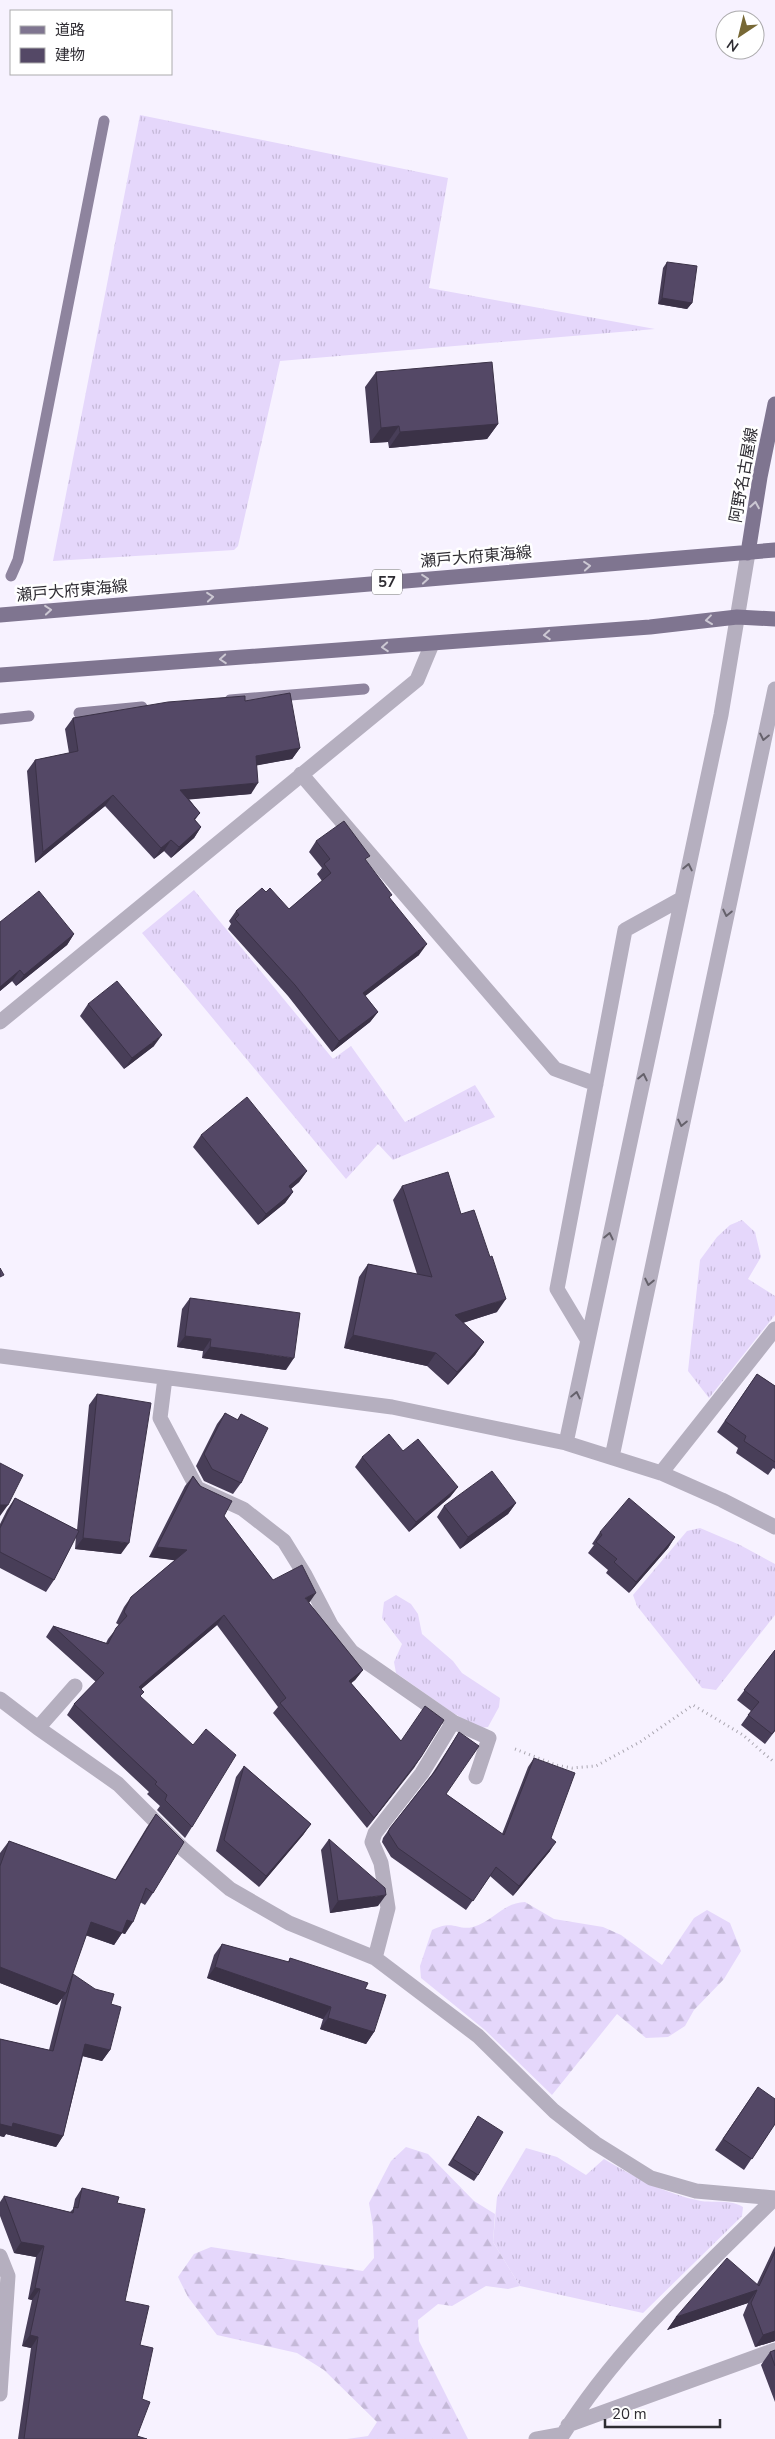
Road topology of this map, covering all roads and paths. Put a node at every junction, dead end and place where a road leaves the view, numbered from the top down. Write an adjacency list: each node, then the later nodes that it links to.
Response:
1 (775, 404): 3 (main road, 阿野名古屋線, one-way to 1)
2 (775, 550): 3 (main road, 瀬戸大府東海線 / 57)
3 (748, 553): 4 (main road, 瀬戸大府東海線 / 57, one-way to 3); 5 (street)
4 (0, 615)
5 (737, 617): 6 (main road); 7 (main road, one-way to 7); 11 (street, one-way to 5)
6 (775, 619)
7 (432, 644): 8 (main road, one-way to 8); 10 (street)
8 (0, 675)
9 (775, 689): 19 (street, one-way to 19)
10 (301, 774): 12 (street); 13 (street)
11 (681, 899): 13 (street); 15 (street, one-way to 11)
12 (0, 1022)
13 (596, 1084): 15 (street)
14 (775, 1329): 20 (street)
15 (587, 1340): 18 (street, one-way to 15)
16 (0, 1356): 17 (street)
17 (165, 1378): 18 (street); 24 (street)
18 (566, 1443): 19 (street)
19 (612, 1457): 20 (street)
20 (661, 1473): 21 (street)
21 (775, 1527)
22 (76, 1686): 25 (street)
23 (0, 1698): 25 (street)
24 (453, 1722): 26 (street); 29 (street)
25 (38, 1728): 29 (street)
26 (489, 1738): 27 (path); 28 (street)
27 (775, 1764)
28 (476, 1777)
29 (375, 1958): 30 (street)
30 (775, 2198): 34 (street)
31 (0, 2256): 33 (street)
32 (775, 2350): 34 (street)
33 (0, 2394)
34 (563, 2433): 35 (street)
35 (536, 2439)

